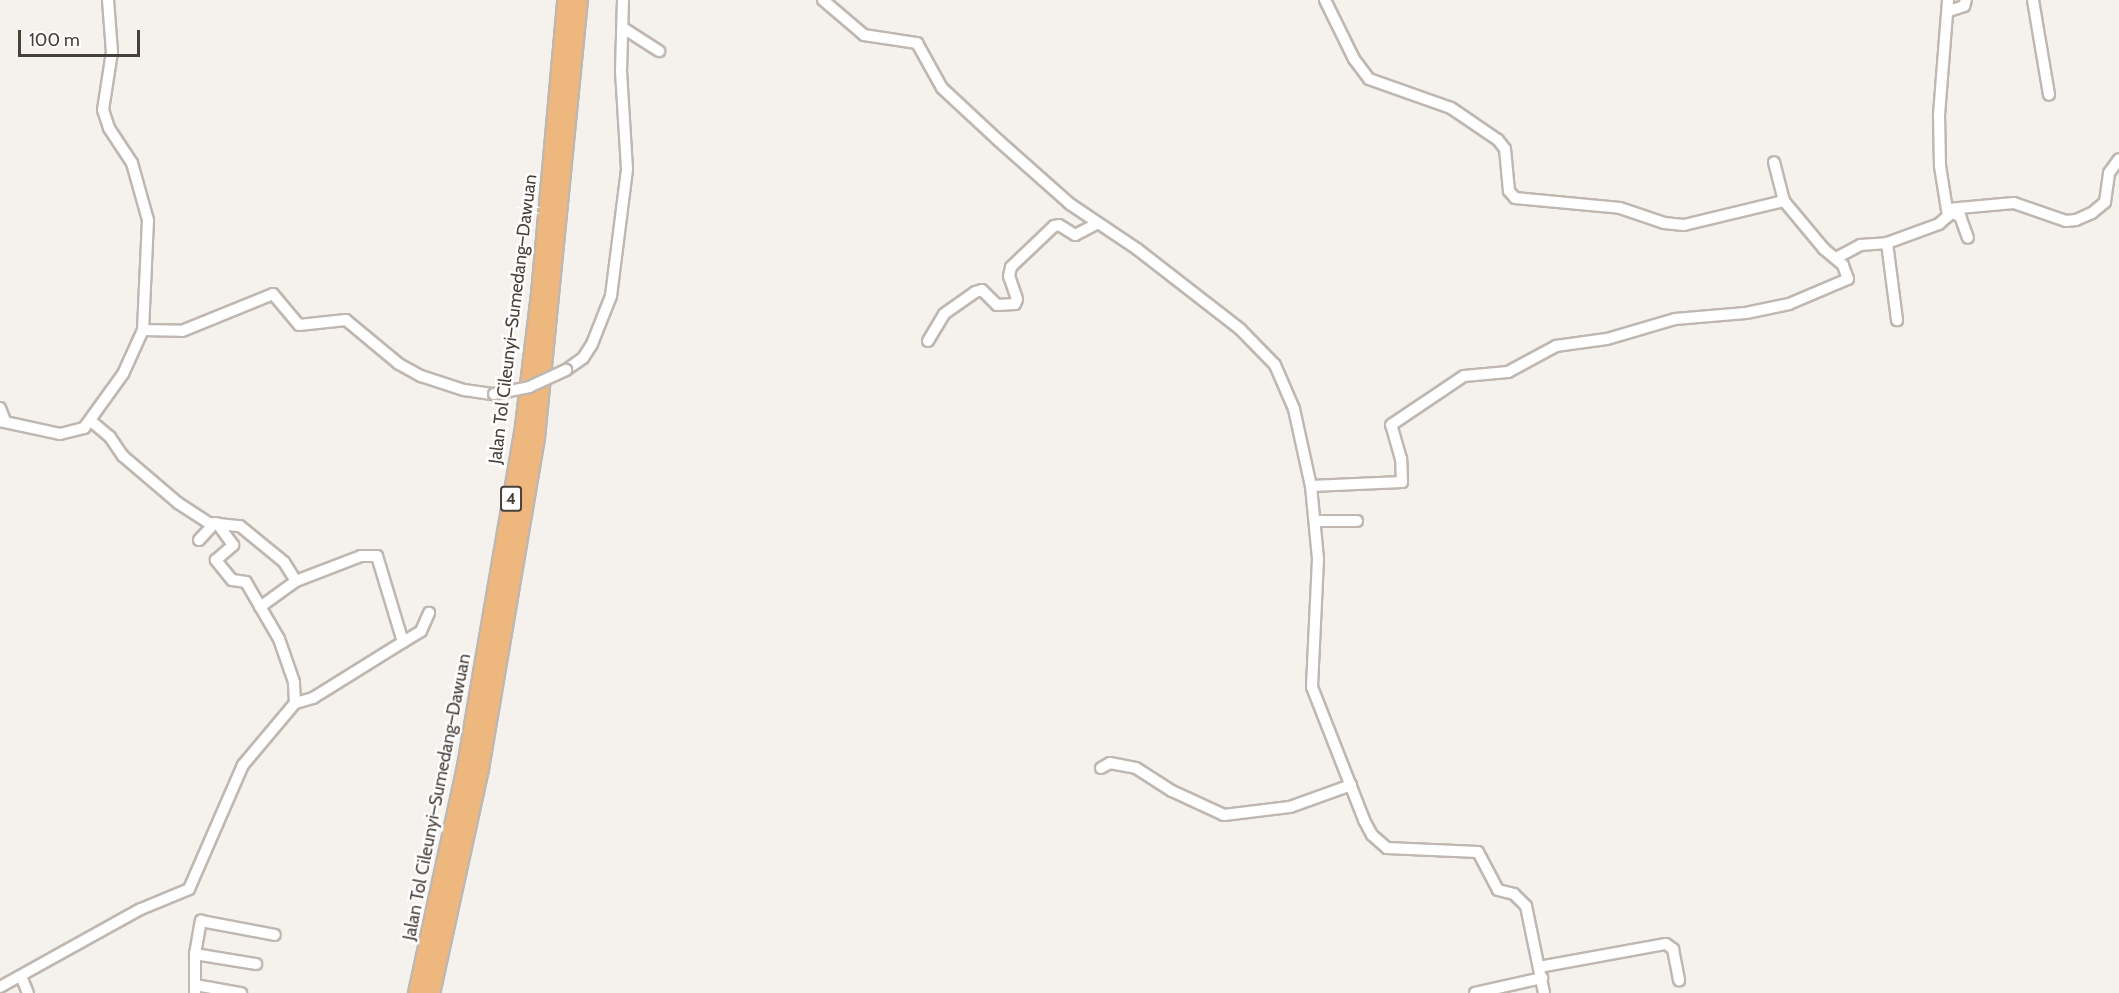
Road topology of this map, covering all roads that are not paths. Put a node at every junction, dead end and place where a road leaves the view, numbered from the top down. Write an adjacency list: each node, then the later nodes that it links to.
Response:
1 (108, 0): 22 (street)
2 (565, 0): 49 (highway, Jalan Tol Cileunyi–Sumedang–Dawuan / 4)
3 (579, 0): 50 (highway, Jalan Tol Cileunyi–Sumedang–Dawuan / 4)
4 (623, 0): 10 (street)
5 (823, 0): 17 (street)
6 (1325, 0): 15 (street)
7 (1970, 0): 9 (street)
8 (2033, 0): 12 (street)
9 (1949, 5): 16 (street)
10 (623, 28): 11 (street); 22 (street, bridge)
11 (659, 51)
12 (2049, 95)
13 (2119, 159): 16 (street)
14 (1774, 162): 15 (street)
15 (1784, 201): 20 (street)
16 (1948, 211): 18 (street); 19 (street)
17 (1096, 224): 23 (street); 27 (street)
18 (1968, 238)
19 (1887, 243): 20 (street); 21 (street)
20 (1836, 258): 27 (street)
21 (1897, 320)
22 (143, 330): 26 (street)
23 (928, 341)
24 (0, 408): 25 (street)
25 (2, 421): 26 (street)
26 (91, 421): 30 (street)
27 (1311, 486): 28 (street)
28 (1315, 521): 29 (street); 38 (street)
29 (1357, 521)
30 (216, 523): 31 (street); 32 (street); 33 (street)
31 (199, 540)
32 (296, 581): 33 (street); 35 (street)
33 (260, 607): 36 (street)
34 (429, 613): 35 (street)
35 (403, 642): 36 (street)
36 (295, 703): 43 (street)
37 (1101, 768): 38 (street)
38 (1352, 785): 42 (street)
39 (275, 935): 40 (street)
40 (195, 954): 41 (street); 46 (street)
41 (256, 964)
42 (1541, 973): 44 (street); 51 (street); 52 (street)
43 (21, 976): 45 (street); 47 (street)
44 (1679, 980)
45 (0, 987)
46 (195, 989): 48 (street)
47 (28, 993)
48 (241, 993)
49 (416, 993)
50 (431, 993)
51 (1475, 993)
52 (1544, 993)

